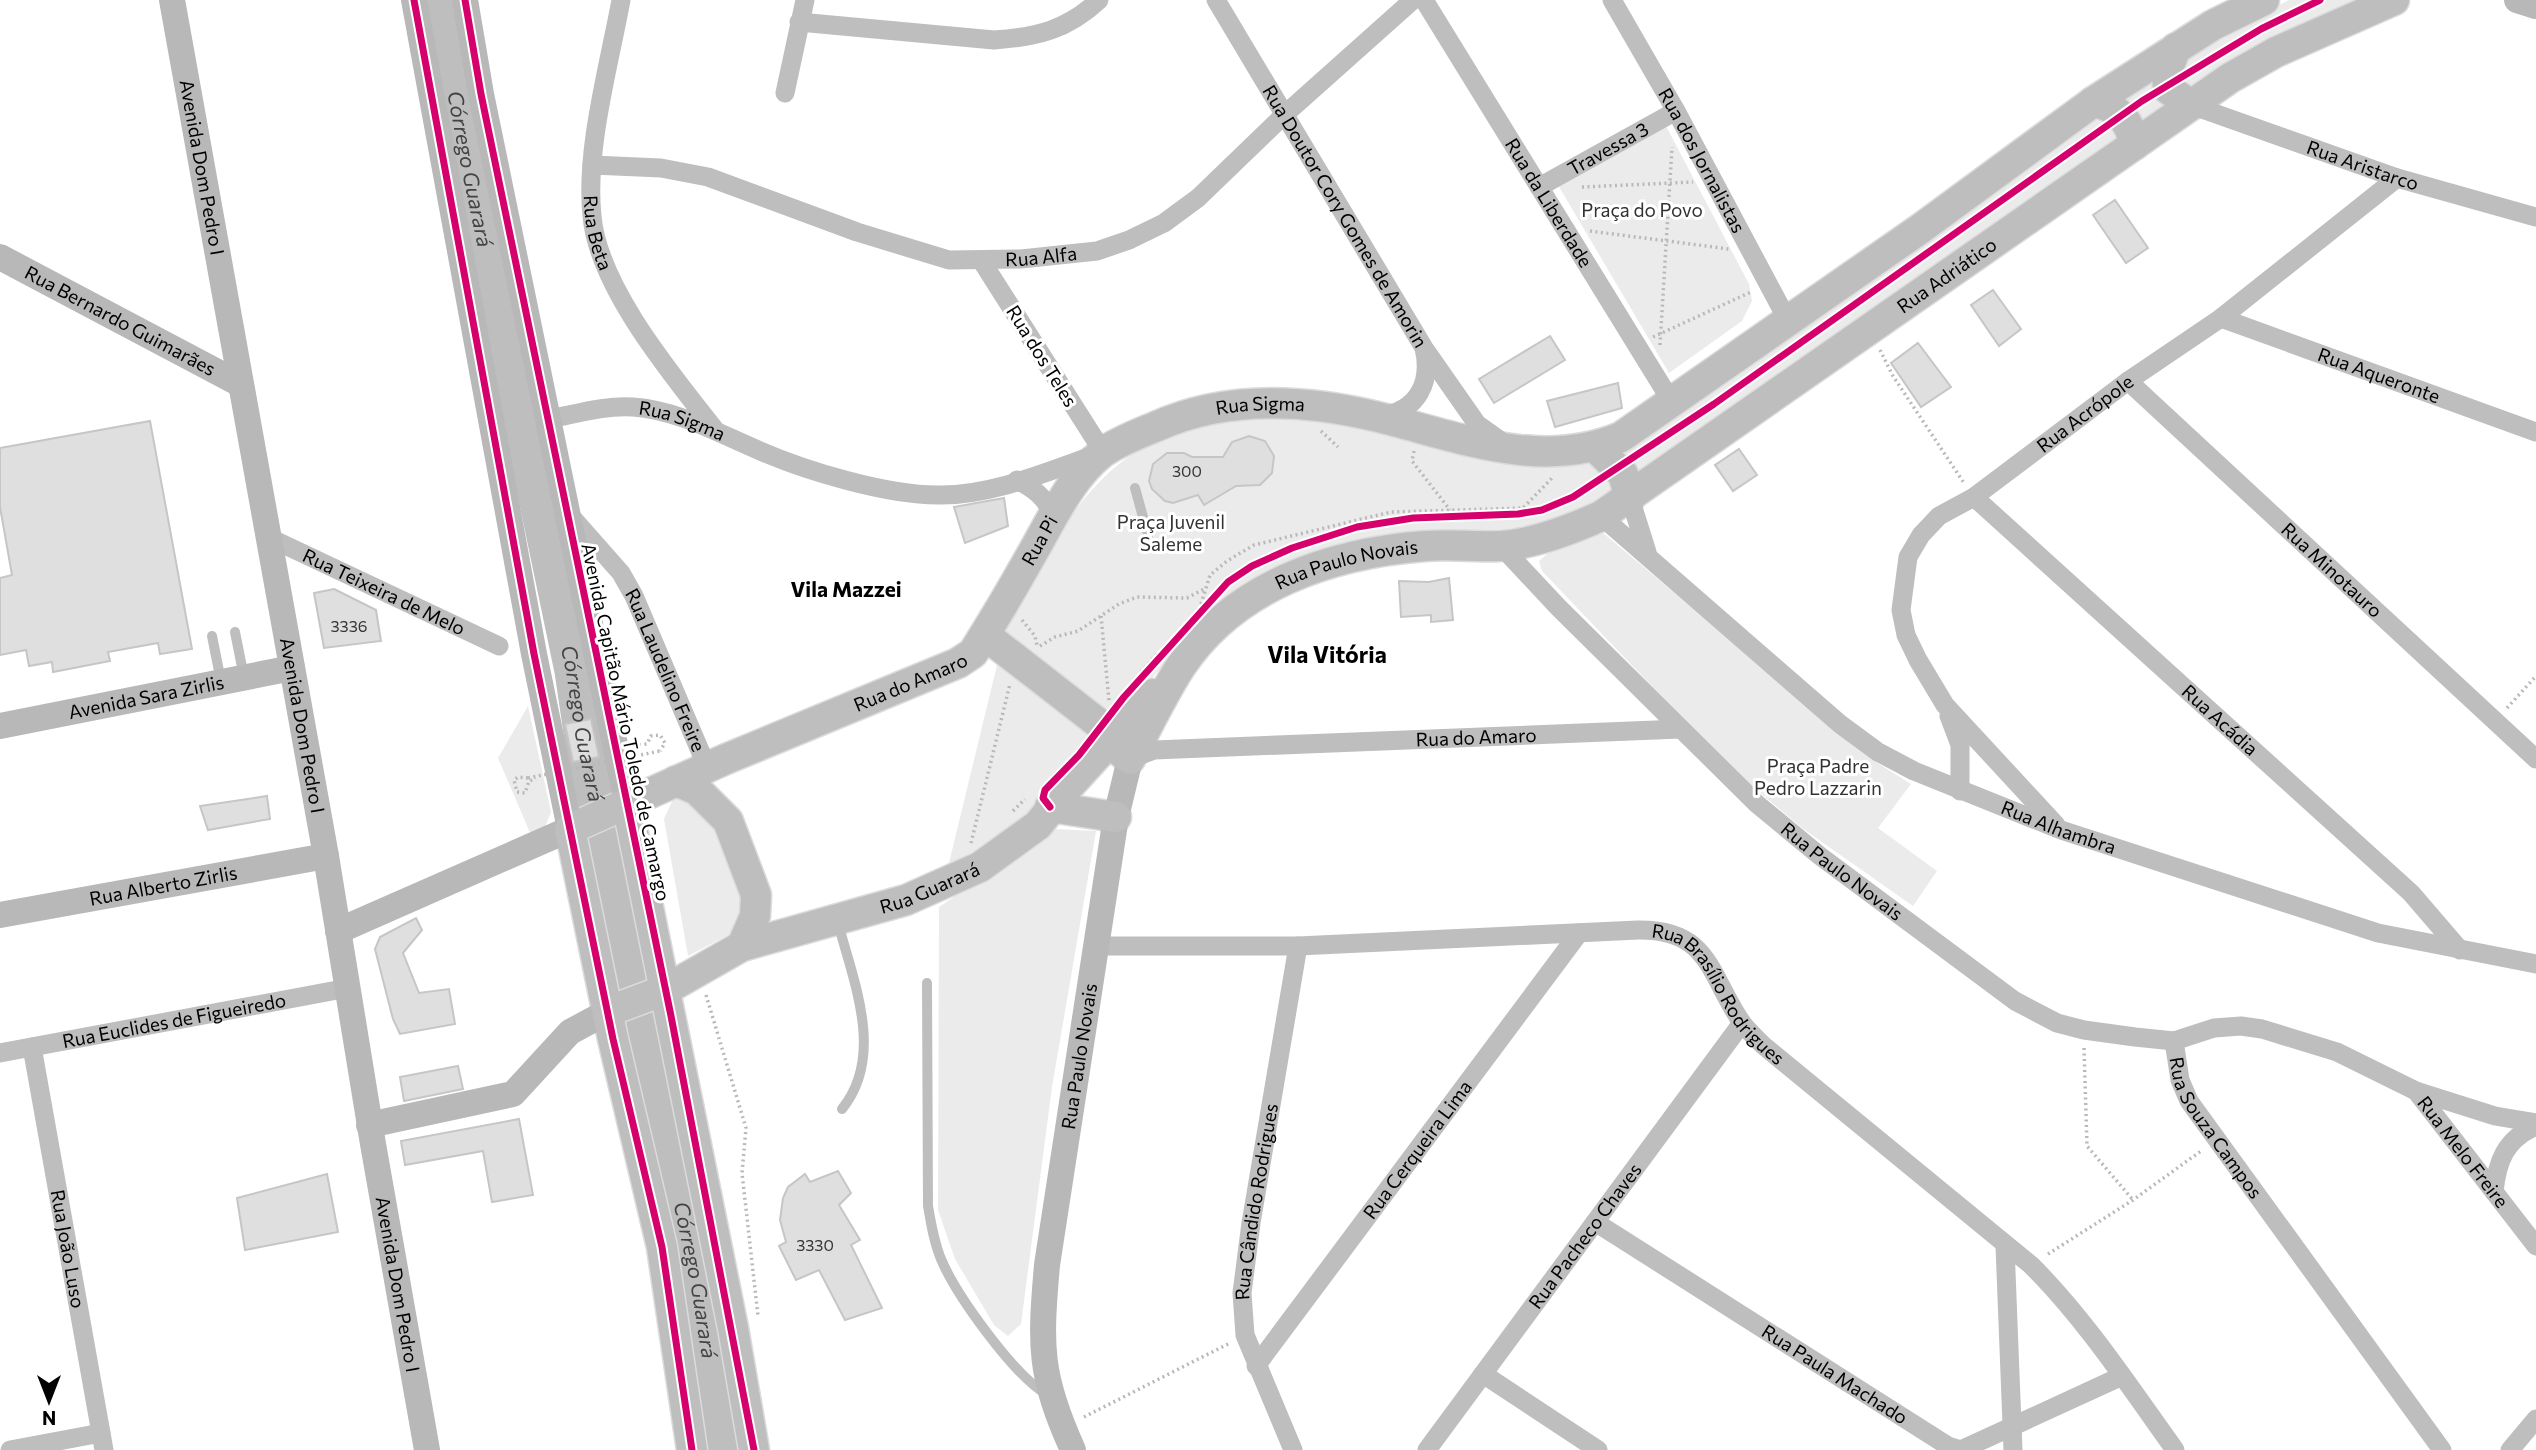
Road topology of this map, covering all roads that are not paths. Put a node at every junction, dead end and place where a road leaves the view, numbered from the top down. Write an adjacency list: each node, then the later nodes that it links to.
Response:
1 (172, 0): 33 (main road, Avenida Dom Pedro I)
2 (414, 0): 69 (main road, Avenida Capitão Mário Toledo de Camargo)
3 (465, 0): 36 (main road, Avenida Capitão Mário Toledo de Camargo)
4 (621, 0): 23 (street, Rua Beta)
5 (805, 0): 15 (street)
6 (1099, 0): 15 (street)
7 (1216, 0): 21 (street, Rua Doutor Cory Gomes de Amorin)
8 (1413, 0): 21 (street, Rua Alfa)
9 (1424, 0): 25 (street, Rua da Liberdade)
10 (1612, 0): 20 (street, Rua dos Jornalistas)
11 (2264, 0): 16 (main road)
12 (2394, 0): 19 (main road, Rua Adriático)
13 (2517, 0): 14 (main road)
14 (2536, 6)
15 (799, 22): 17 (street)
16 (2176, 48): 18 (main road); 19 (main road)
17 (785, 93)
18 (2093, 102): 22 (main road); 30 (main road)
19 (2191, 105): 22 (main road, Rua Adriático); 24 (street, Rua Aristarco)
20 (1676, 111): 25 (street, Travessa 3); 30 (street, Rua dos Jornalistas)
21 (1283, 116): 28 (street, Rua Alfa); 31 (street, Rua Doutor Cory Gomes de Amorin)
22 (2134, 145): 45 (main road, Rua Adriático)
23 (592, 165): 28 (street, Rua Alfa); 37 (street, Rua Beta)
24 (2397, 178): 26 (street, Rua Aristarco); 29 (street, Rua Acrópole)
25 (1539, 187): 34 (street, Rua da Liberdade)
26 (2536, 217)
27 (0, 257): 33 (main road, Rua Bernardo Guimarães)
28 (981, 260): 41 (street, Rua dos Teles)
29 (2221, 318): 32 (street, Rua Acrópole); 38 (street, Rua Aqueronte)
30 (1788, 321): 34 (main road)
31 (1424, 348): 35 (street, Rua Doutor Cory Gomes de Amorin); 40 (street)
32 (2128, 381): 44 (street, Rua Acrópole); 64 (street, Rua Minotauro)
33 (240, 384): 50 (main road, Avenida Dom Pedro I)
34 (1673, 404): 39 (main road)
35 (1377, 417): 40 (main road, Rua Sigma); 41 (main road, Rua Sigma)
36 (549, 419): 37 (street, Rua Sigma); 46 (main road, Avenida Capitão Mário Toledo de Camargo)
37 (716, 432): 42 (street, Rua Sigma)
38 (2536, 432)
39 (1597, 447): 40 (main road); 45 (main road)
40 (1515, 450)
41 (1102, 452): 42 (street, Rua Sigma); 47 (main road, Rua Pi)
42 (1017, 480): 47 (street)
43 (1135, 488): 49 (lane)
44 (1974, 497): 60 (street, Rua Acrópole); 80 (street, Rua Acádia)
45 (1630, 498): 48 (main road, Rua Adriático); 52 (street)
46 (567, 511): 65 (street, Rua Laudelino Freire); 69 (main road, Avenida Capitão Mário Toledo de Camargo)
47 (1054, 515): 54 (main road, Rua Pi)
48 (1601, 516): 51 (main road, Rua Adriático); 52 (street, Rua Alhambra)
49 (1148, 535)
50 (270, 538): 56 (street, Rua Teixeira de Melo); 58 (main road, Avenida Dom Pedro I)
51 (1502, 546): 57 (main road, Rua Paulo Novais); 62 (street, Rua Paulo Novais)
52 (1648, 556): 67 (street, Rua Alhambra)
53 (235, 632): 59 (lane)
54 (985, 635): 63 (main road, Rua do Amaro); 65 (main road, Rua do Amaro)
55 (212, 636): 59 (lane)
56 (499, 646)
57 (1175, 656): 63 (main road, Rua Guarará)
58 (292, 668): 59 (main road, Avenida Sara Zirlis); 72 (main road, Avenida Dom Pedro I)
59 (233, 680): 61 (main road, Avenida Sara Zirlis)
60 (1945, 705): 67 (street, Rua Acrópole); 71 (street, Rua Acrópole)
61 (0, 726)
62 (1681, 729): 63 (street, Rua do Amaro); 86 (street, Rua Paulo Novais)
63 (1119, 751): 68 (main road, Rua Guarará); 70 (main road, Rua Paulo Novais)
64 (2536, 759)
65 (707, 767): 66 (main road, Rua do Amaro)
66 (676, 781): 69 (main road, Rua do Amaro); 77 (main road)
67 (1960, 791): 71 (street, Rua Alhambra)
68 (1050, 807): 70 (main road); 74 (main road, Rua Guarará)
69 (599, 816): 75 (main road, Rua do Amaro); 84 (main road, Avenida Capitão Mário Toledo de Camargo); 84 (main road, Avenida Capitão Mário Toledo de Camargo)
70 (1116, 817): 78 (main road, Rua Paulo Novais)
71 (2061, 830): 80 (street, Rua Alhambra)
72 (326, 856): 73 (main road, Rua Alberto Zirlis); 75 (main road, Avenida Dom Pedro I)
73 (0, 915)
74 (837, 918): 77 (main road, Rua Guarará); 90 (lane)
75 (338, 931): 83 (main road, Avenida Dom Pedro I)
76 (1579, 933): 79 (street, Rua Brasílio Rodrigues); 85 (street, Rua Brasílio Rodrigues); 97 (street, Rua Cerqueira Lima)
77 (742, 946): 84 (main road, Rua Guarará)
78 (1098, 946): 79 (street, Rua Brasílio Rodrigues); 100 (main road, Rua Paulo Novais)
79 (1298, 946): 97 (street, Rua Cândido Rodrigues)
80 (2460, 950): 81 (street, Rua Alhambra)
81 (2536, 964)
82 (927, 983): 100 (lane)
83 (348, 988): 87 (street, Rua Euclides de Figueiredo); 92 (main road, Avenida Dom Pedro I)
84 (637, 1001): 92 (main road); 107 (main road, Avenida Capitão Mário Toledo de Camargo); 108 (main road, Avenida Capitão Mário Toledo de Camargo)
85 (1742, 1023): 94 (street, Rua Pacheco Chaves); 95 (street, Rua Brasílio Rodrigues)
86 (2174, 1041): 89 (street, Rua Souza Campos); 114 (street, Rua Souza Campos)
87 (32, 1047): 88 (street, Rua Euclides de Figueiredo); 104 (street, Rua João Luso)
88 (0, 1053)
89 (2416, 1091): 91 (street, Rua Souza Campos); 93 (street, Rua Melo Freire)
90 (842, 1109)
91 (2536, 1124): 93 (street)
92 (369, 1125): 106 (main road, Avenida Dom Pedro I)
93 (2494, 1192): 96 (street, Rua Melo Freire)
94 (1595, 1222): 98 (street, Rua Pacheco Chaves); 102 (street, Rua Paula Machado)
95 (2005, 1246): 99 (street, Rua Brasílio Rodrigues); 102 (street)
96 (2536, 1246)
97 (1256, 1366): 109 (street, Rua Cândido Rodrigues)
98 (1483, 1374): 110 (street, Rua Pacheco Chaves); 111 (street)
99 (2122, 1376): 102 (street, Rua Paula Machado); 113 (street, Rua Brasílio Rodrigues)
100 (1050, 1397): 103 (main road, Rua Paulo Novais)
101 (2536, 1419): 115 (street)
102 (2011, 1427): 112 (street)
103 (1068, 1439)
104 (102, 1441): 105 (street)
105 (10, 1450)
106 (427, 1450)
107 (692, 1450)
108 (754, 1450)
109 (1293, 1450)
110 (1427, 1450)
111 (1598, 1450)
112 (2013, 1450)
113 (2175, 1450)
114 (2442, 1450)
115 (2510, 1450)

